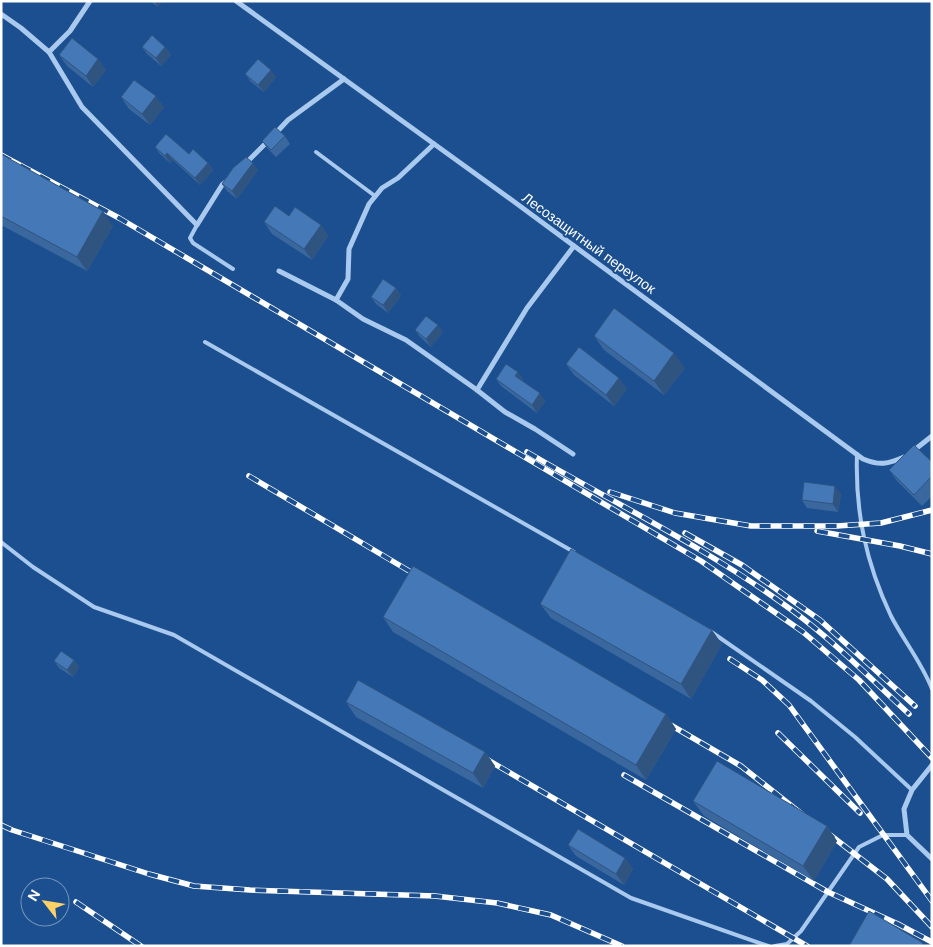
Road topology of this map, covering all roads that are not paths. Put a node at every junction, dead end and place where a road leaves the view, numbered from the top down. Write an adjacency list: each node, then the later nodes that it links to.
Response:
1 (90, 1): 4 (street)
2 (236, 1): 5 (street, Лесозащитный переулок)
3 (1, 14): 4 (street)
4 (49, 52): 11 (street)
5 (344, 79): 6 (street, Лесозащитный переулок); 8 (street)
6 (434, 144): 10 (street); 12 (street, Лесозащитный переулок)
7 (316, 152): 10 (lane)
8 (242, 167)
9 (229, 179): 11 (street)
10 (376, 196): 15 (street)
11 (196, 225): 13 (lane)
12 (574, 246): 17 (street); 20 (street, Лесозащитный переулок)
13 (233, 269)
14 (279, 271): 15 (street)
15 (336, 300): 17 (street)
16 (205, 342): 22 (lane)
17 (477, 390): 19 (street)
18 (932, 436): 20 (street, Лесозащитный переулок)
19 (573, 454)
20 (857, 454): 24 (lane)
21 (1, 542): 29 (lane)
22 (579, 555)
23 (709, 630): 26 (lane)
24 (932, 689)
25 (932, 765): 26 (street)
26 (912, 790): 27 (street)
27 (908, 836): 28 (street); 30 (lane)
28 (932, 858)
29 (768, 946)
30 (775, 946)

